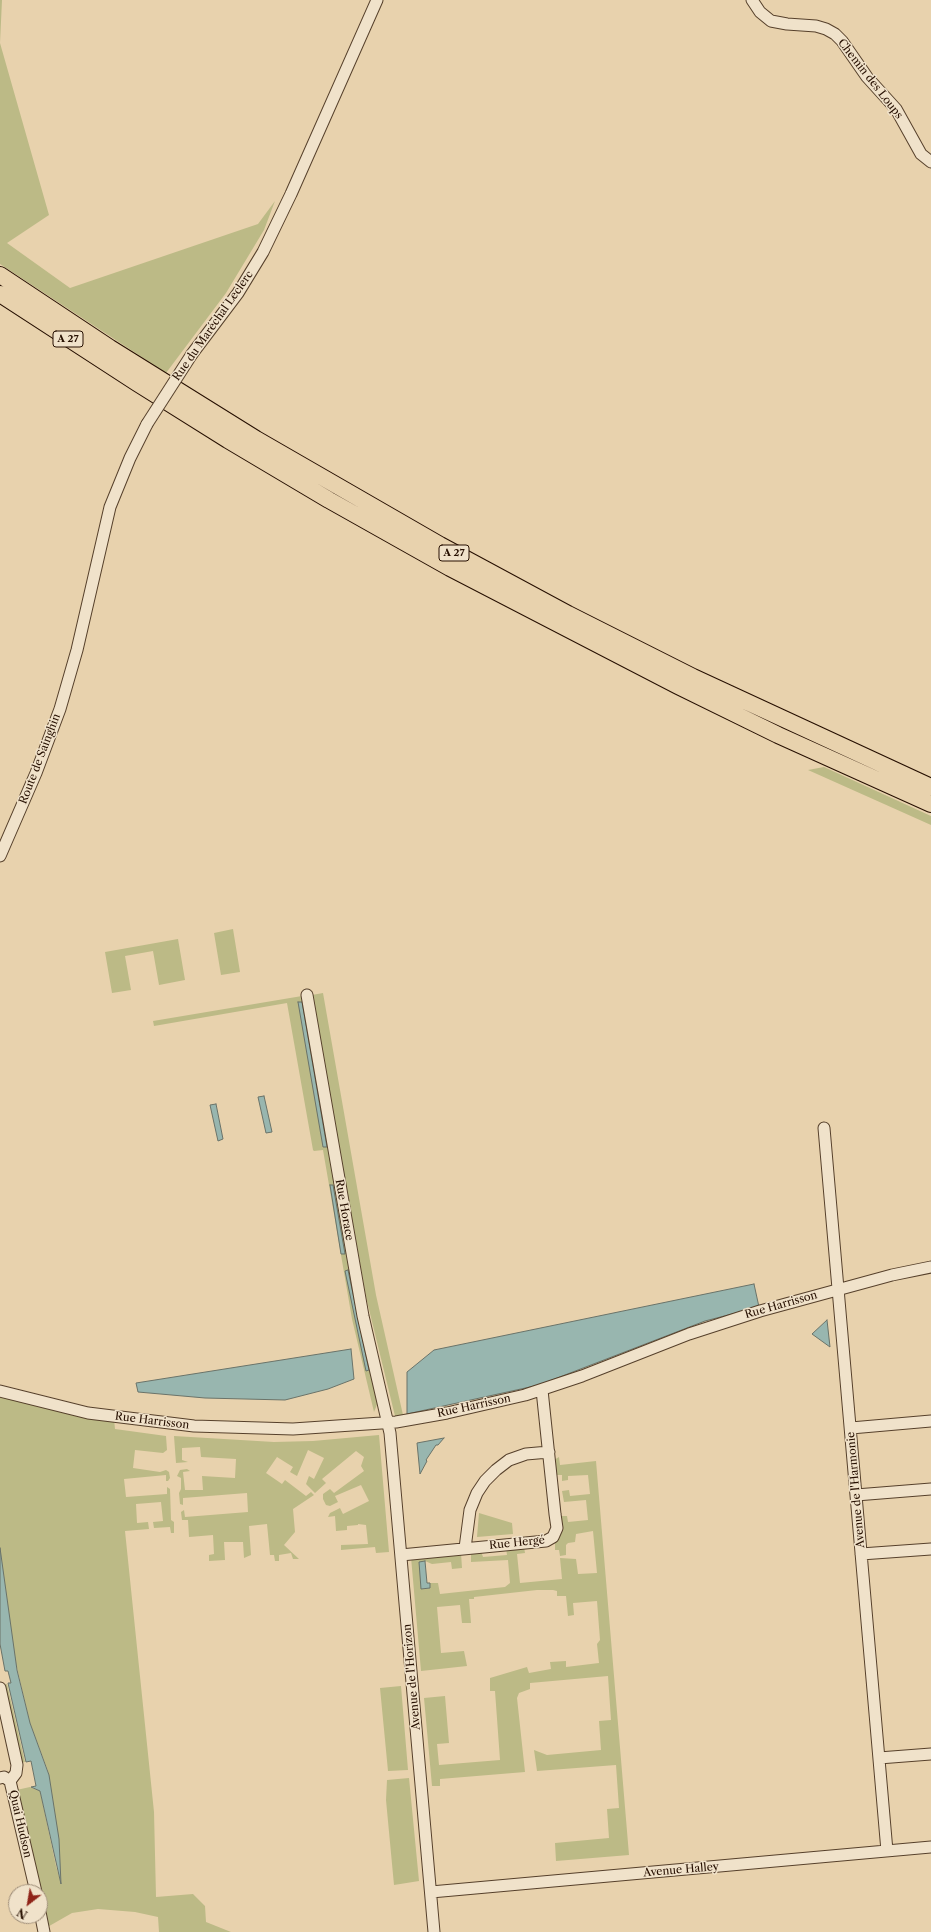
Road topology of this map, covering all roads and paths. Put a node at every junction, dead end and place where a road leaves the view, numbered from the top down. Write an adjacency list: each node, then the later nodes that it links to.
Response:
1 (376, 0): 6 (street, Rue du Maréchal Leclerc, bridge)
2 (752, 0): 3 (street, Chemin des Loups)
3 (931, 162)
4 (0, 275): 7 (highway, A 27)
5 (0, 294): 8 (highway, A 27)
6 (75, 659): 9 (street, Route de Sainghin)
7 (931, 787)
8 (931, 804)
9 (0, 856)
10 (307, 995): 17 (street, Rue Horace)
11 (824, 1128): 13 (street, Avenue de l'Harmonie)
12 (931, 1267): 13 (street, Rue Harrisson)
13 (838, 1289): 14 (street, Rue Harrisson); 18 (street, Avenue de l'Harmonie)
14 (542, 1390): 17 (street, Rue Harrisson); 19 (street, Rue Hergé)
15 (0, 1391): 17 (street, Rue Harrisson)
16 (931, 1421): 18 (street)
17 (388, 1422): 25 (street, Avenue de l'Horizon)
18 (851, 1428): 21 (street, Avenue de l'Harmonie)
19 (549, 1452): 22 (street); 22 (street, Rue Hergé)
20 (931, 1489): 21 (street)
21 (856, 1495): 24 (street, Avenue de l'Harmonie)
22 (466, 1548): 25 (street, Rue Hergé)
23 (931, 1549): 24 (street)
24 (862, 1554): 28 (street, Avenue de l'Harmonie)
25 (401, 1555): 33 (street, Avenue de l'Horizon)
26 (0, 1688): 29 (street, Quai Hudson)
27 (931, 1754): 28 (street)
28 (879, 1758): 31 (street, Avenue de l'Harmonie)
29 (5, 1779): 32 (street, Quai Hudson)
30 (931, 1847): 31 (street, Avenue Halley)
31 (887, 1851): 33 (street, Avenue Halley)
32 (34, 1884)
33 (431, 1892): 34 (street, Avenue de l'Horizon)
34 (434, 1932)

